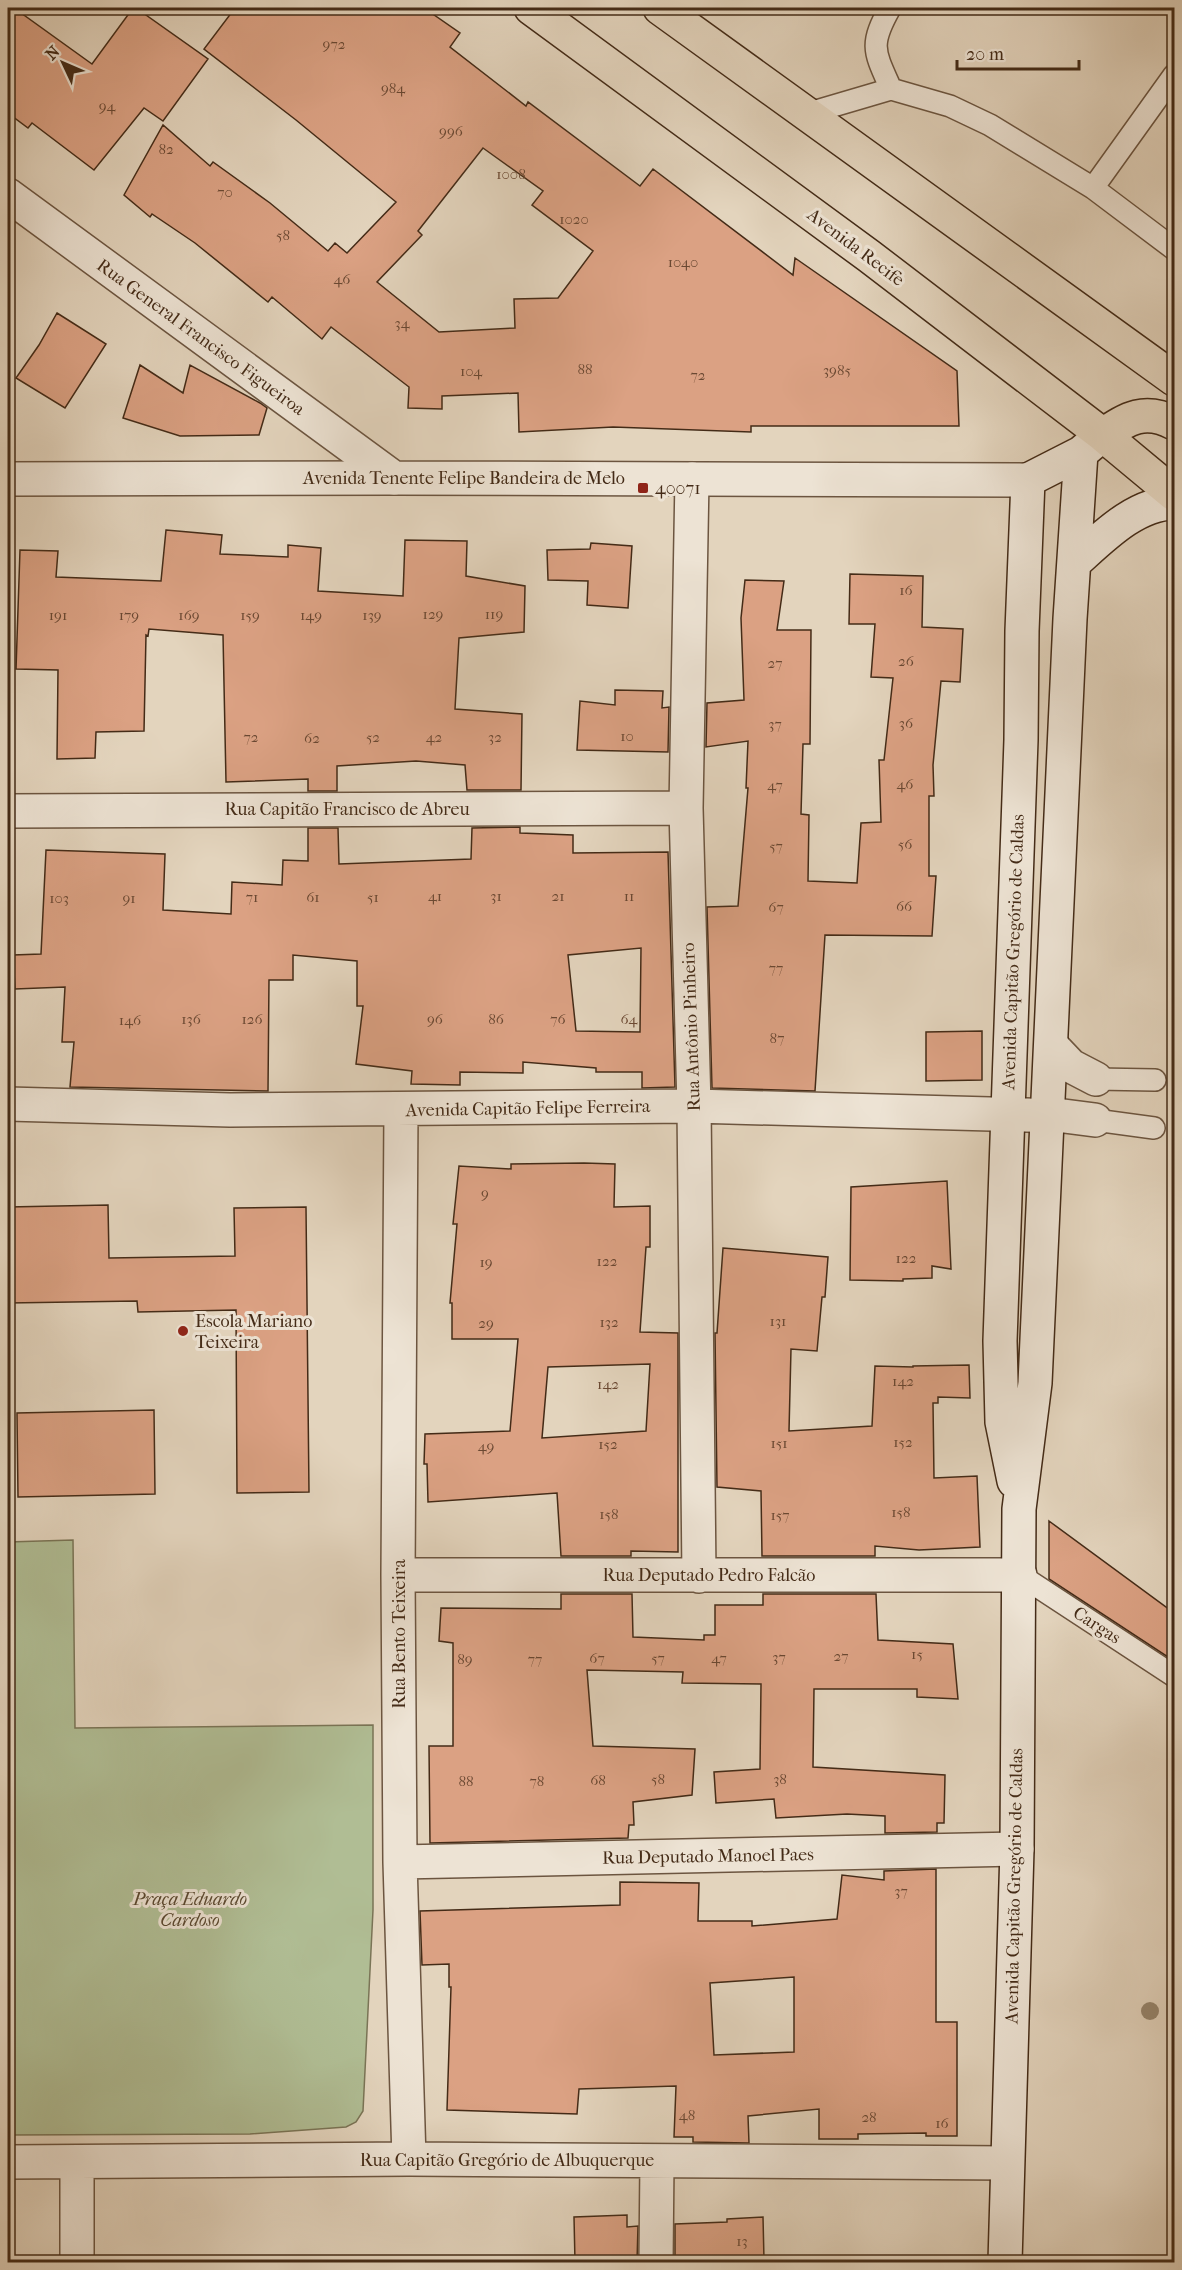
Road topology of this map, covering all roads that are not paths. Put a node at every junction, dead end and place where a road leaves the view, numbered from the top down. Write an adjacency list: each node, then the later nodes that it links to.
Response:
1 (531, 8): 12 (main road, Avenida Recife)
2 (660, 8): 6 (main road)
3 (890, 8): 5 (lane)
4 (1174, 75): 7 (lane)
5 (891, 89): 6 (lane); 7 (lane)
6 (806, 114): 10 (main road)
7 (1093, 188): 9 (lane)
8 (8, 195): 13 (street, Rua General Francisco Figueiroa)
9 (1174, 249)
10 (1174, 379)
11 (1174, 423): 12 (main road)
12 (1092, 444): 16 (street); 17 (main road, Avenida Recife); 19 (street, Avenida Capitão Gregório de Caldas)
13 (394, 478): 14 (street, Avenida Tenente Felipe Bandeira de Melo); 15 (street, Avenida Tenente Felipe Bandeira de Melo)
14 (8, 479)
15 (693, 479): 16 (street, Avenida Tenente Felipe Bandeira de Melo); 20 (street, Rua Antônio Pinheiro)
16 (1028, 480): 28 (street, Avenida Capitão Gregório de Caldas)
17 (1174, 494)
18 (1174, 503): 19 (street)
19 (1074, 563): 22 (street, Avenida Capitão Gregório de Caldas)
20 (686, 808): 21 (street, Rua Capitão Francisco de Abreu); 26 (street, Rua Antônio Pinheiro)
21 (8, 811)
22 (1052, 1046): 23 (street); 29 (street, Avenida Capitão Gregório de Caldas)
23 (1096, 1079): 24 (lane)
24 (1155, 1080)
25 (8, 1104): 27 (street, Avenida Capitão Felipe Ferreira)
26 (694, 1106): 27 (street, Avenida Capitão Felipe Ferreira); 28 (street, Avenida Capitão Felipe Ferreira); 35 (street, Rua Antônio Pinheiro)
27 (401, 1109): 33 (street, Rua Bento Teixeira)
28 (1007, 1116): 29 (street, Avenida Capitão Felipe Ferreira); 32 (street, Avenida Capitão Gregório de Caldas)
29 (1048, 1117): 30 (street, Avenida Capitão Felipe Ferreira); 32 (street, Avenida Capitão Gregório de Caldas)
30 (1095, 1120): 31 (lane)
31 (1154, 1128)
32 (1019, 1509): 34 (street, Avenida Capitão Gregório de Caldas)
33 (398, 1575): 35 (street, Rua Deputado Pedro Falcão); 38 (street, Rua Bento Teixeira)
34 (1020, 1575): 35 (street, Rua Deputado Pedro Falcão); 36 (lane, Cargas); 37 (street, Avenida Capitão Gregório de Caldas)
35 (699, 1576)
36 (1174, 1676)
37 (1017, 1849): 38 (street, Rua Deputado Manoel Paes); 43 (street, Avenida Capitão Gregório de Caldas)
38 (400, 1862): 39 (street, Rua Bento Teixeira)
39 (409, 2159): 40 (street, Rua Capitão Gregório de Albuquerque); 42 (street, Rua Capitão Gregório de Albuquerque)
40 (657, 2161): 43 (street, Rua Capitão Gregório de Albuquerque); 45 (street)
41 (8, 2162): 42 (street, Rua Capitão Gregório de Albuquerque)
42 (77, 2162): 44 (street)
43 (1007, 2163): 46 (street, Avenida Capitão Gregório de Caldas)
44 (77, 2262)
45 (656, 2262)
46 (1005, 2262)

